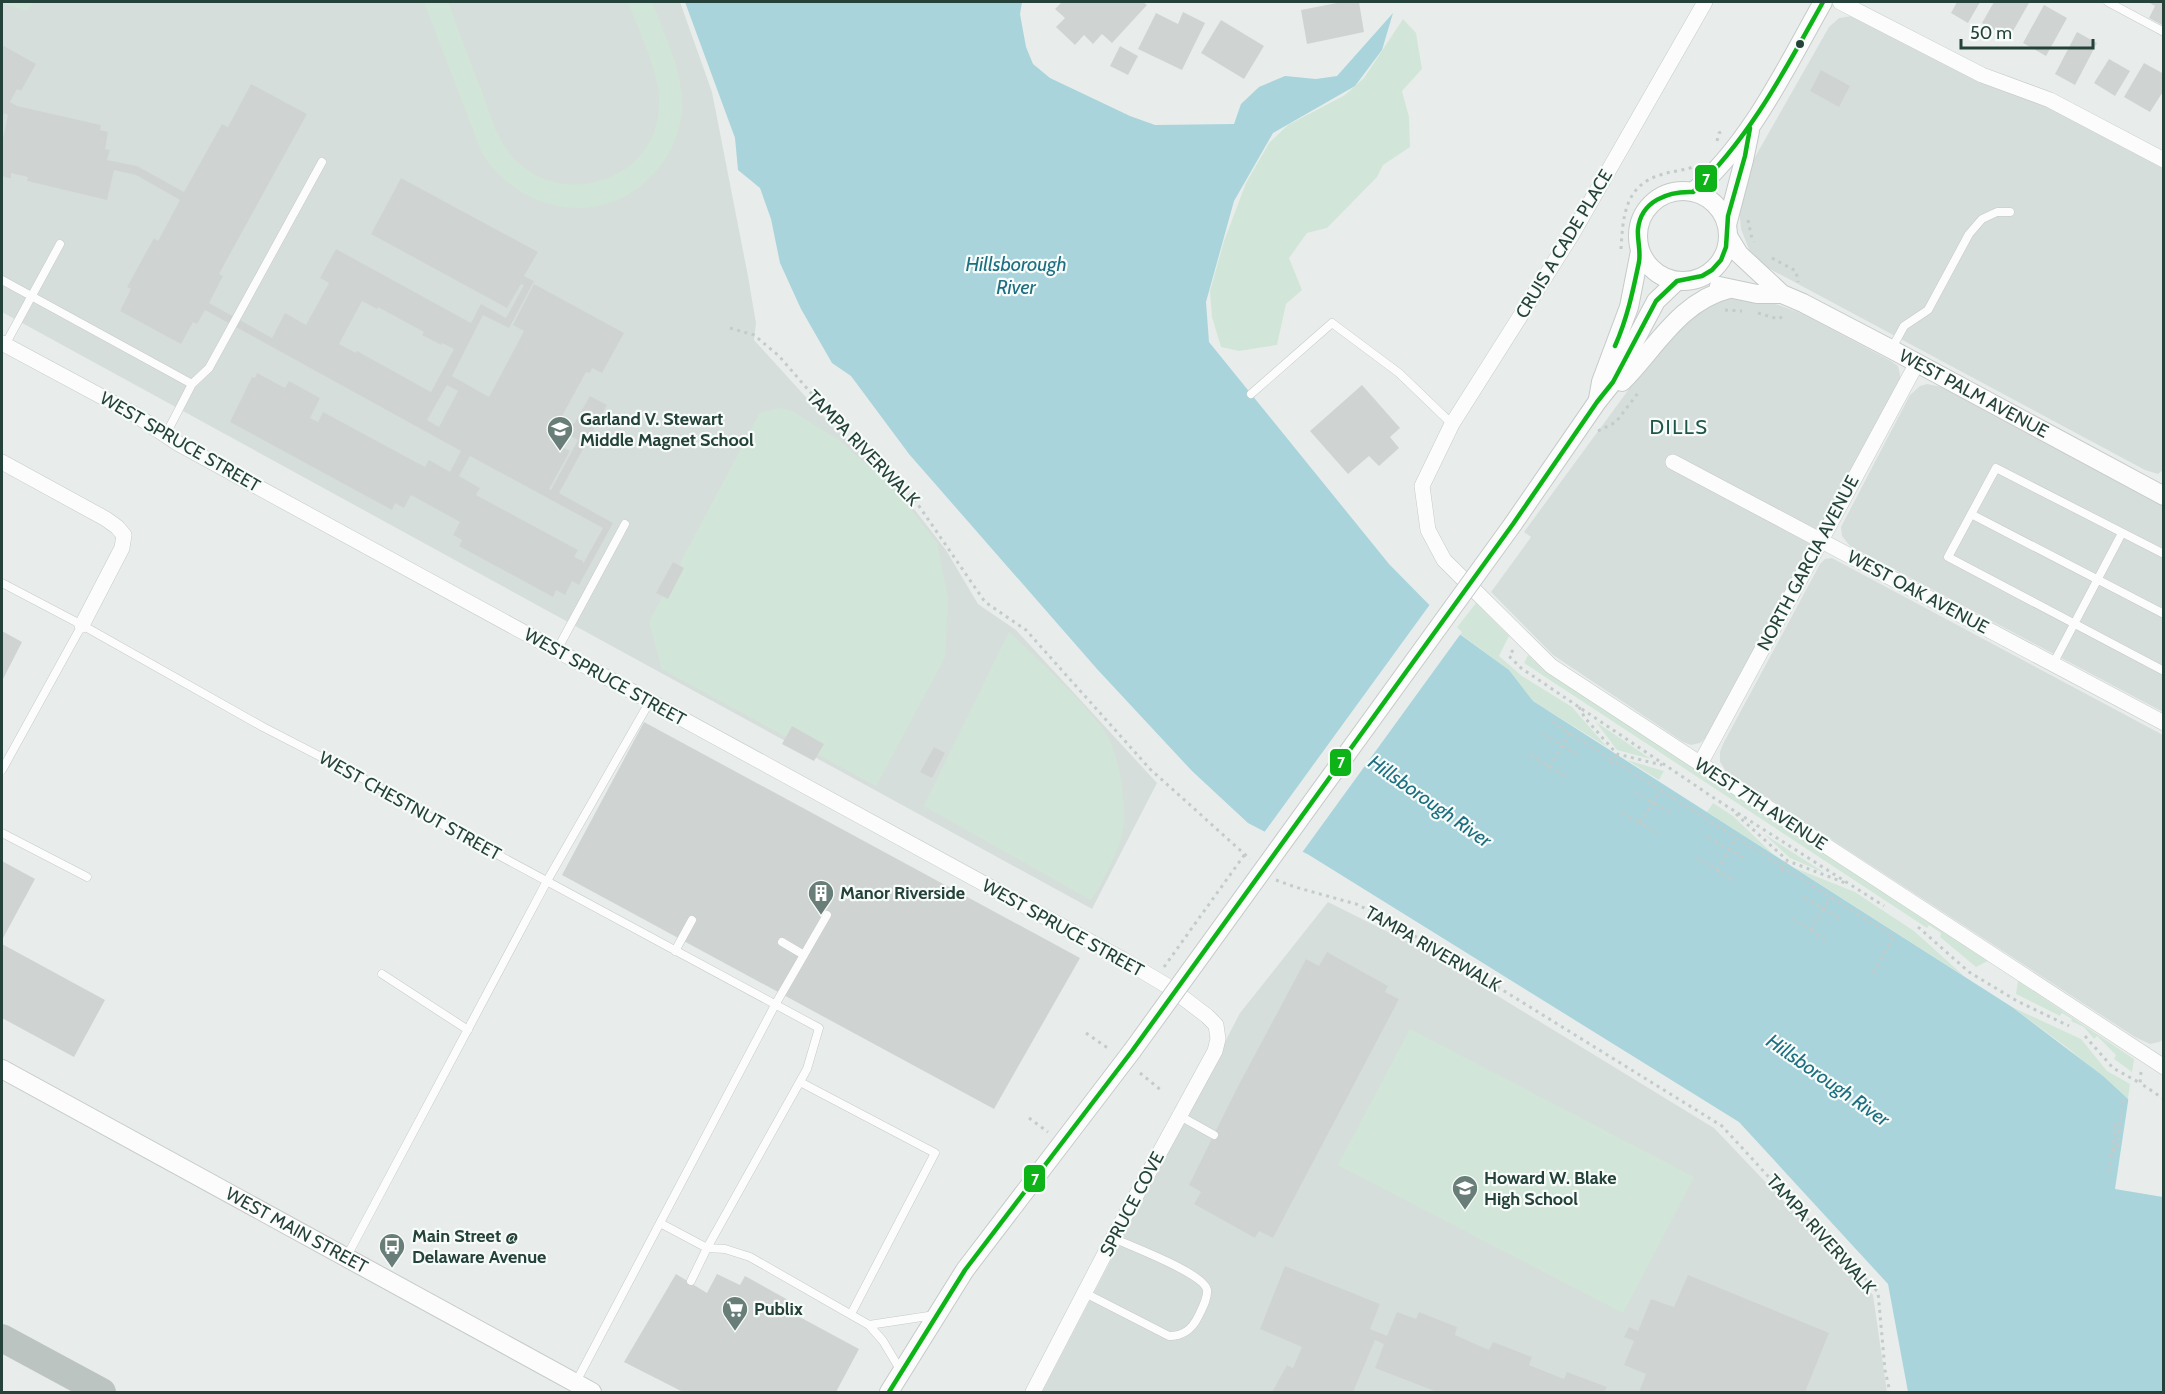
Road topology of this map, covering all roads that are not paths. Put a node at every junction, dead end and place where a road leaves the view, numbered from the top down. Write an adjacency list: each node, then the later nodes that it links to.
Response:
1 (1706, 2): 25 (street, CRUIS A CADE PLACE)
2 (1823, 2): 6 (street)
3 (1840, 2): 7 (street)
4 (2108, 2): 5 (lane)
5 (2163, 32)
6 (1750, 128): 9 (street); 11 (street)
7 (2163, 160)
8 (322, 162): 22 (lane)
9 (1693, 192): 11 (street); 13 (street)
10 (2010, 212): 20 (lane)
11 (1728, 231): 15 (street); 17 (street, WEST PALM AVENUE)
12 (60, 243): 18 (lane)
13 (1640, 251): 15 (street); 24 (street)
14 (2, 280): 18 (lane)
15 (1683, 281): 16 (street, WEST PALM AVENUE); 24 (street)
16 (1729, 289): 17 (street, WEST PALM AVENUE); 24 (street)
17 (1782, 294): 20 (street, WEST PALM AVENUE)
18 (32, 296): 19 (lane); 22 (lane)
19 (3, 344): 26 (street, WEST SPRUCE STREET)
20 (1891, 349): 21 (street, WEST PALM AVENUE)
21 (1917, 363): 30 (street, WEST PALM AVENUE); 34 (street, NORTH GARCIA AVENUE)
22 (192, 384): 26 (lane)
23 (1251, 394): 25 (lane)
24 (1597, 402): 72 (street, bridge)
25 (1452, 424): 29 (street, CRUIS A CADE PLACE)
26 (165, 436): 41 (street, WEST SPRUCE STREET)
27 (2, 462): 40 (street)
28 (1673, 462): 34 (street, WEST OAK AVENUE)
29 (1422, 486): 46 (street, WEST 7TH AVENUE)
30 (2163, 495)
31 (1971, 514): 33 (lane); 36 (lane); 39 (lane)
32 (625, 524): 41 (lane)
33 (2122, 533): 35 (lane); 36 (lane)
34 (1821, 541): 42 (street, WEST OAK AVENUE); 46 (street, NORTH GARCIA AVENUE)
35 (2163, 554)
36 (2097, 579): 38 (lane); 39 (lane)
37 (2, 583): 40 (lane, WEST CHESTNUT STREET)
38 (2163, 614)
39 (2074, 623): 42 (lane); 43 (lane)
40 (82, 625): 47 (lane); 50 (lane, WEST CHESTNUT STREET)
41 (556, 650): 44 (street, WEST SPRUCE STREET)
42 (2053, 664): 45 (street, WEST OAK AVENUE)
43 (2163, 671)
44 (650, 701): 50 (lane); 58 (street, WEST SPRUCE STREET)
45 (2163, 723)
46 (1700, 764): 60 (street, WEST 7TH AVENUE)
47 (2, 770)
48 (2, 833): 49 (lane)
49 (87, 877)
50 (547, 881): 54 (lane, WEST CHESTNUT STREET); 59 (lane)
51 (826, 915): 55 (lane)
52 (692, 920): 54 (lane)
53 (782, 942): 55 (lane)
54 (675, 951): 57 (lane, WEST CHESTNUT STREET)
55 (804, 955): 57 (lane)
56 (382, 974): 59 (lane)
57 (775, 1005): 62 (lane, WEST CHESTNUT STREET); 65 (lane)
58 (1207, 1016): 63 (street, SPRUCE COVE)
59 (468, 1030): 68 (lane)
60 (2163, 1067)
61 (2, 1069): 68 (street, WEST MAIN STREET)
62 (800, 1082): 67 (lane); 71 (lane)
63 (1180, 1116): 64 (lane); 66 (street, SPRUCE COVE)
64 (1214, 1135)
65 (660, 1223): 67 (lane); 76 (lane)
66 (1113, 1238): 70 (street, SPRUCE COVE); 70 (lane)
67 (707, 1248): 69 (lane); 71 (lane)
68 (346, 1258): 76 (street, WEST MAIN STREET)
69 (691, 1281)
70 (1085, 1293): 80 (street, SPRUCE COVE)
71 (851, 1314): 73 (lane)
72 (936, 1315): 73 (lane); 75 (street)
73 (869, 1325): 75 (lane)
74 (2, 1338): 77 (highway)
75 (901, 1372): 79 (street)
76 (575, 1383): 78 (street, WEST MAIN STREET)
77 (102, 1392)
78 (592, 1392)
79 (889, 1392)
80 (1033, 1392)

